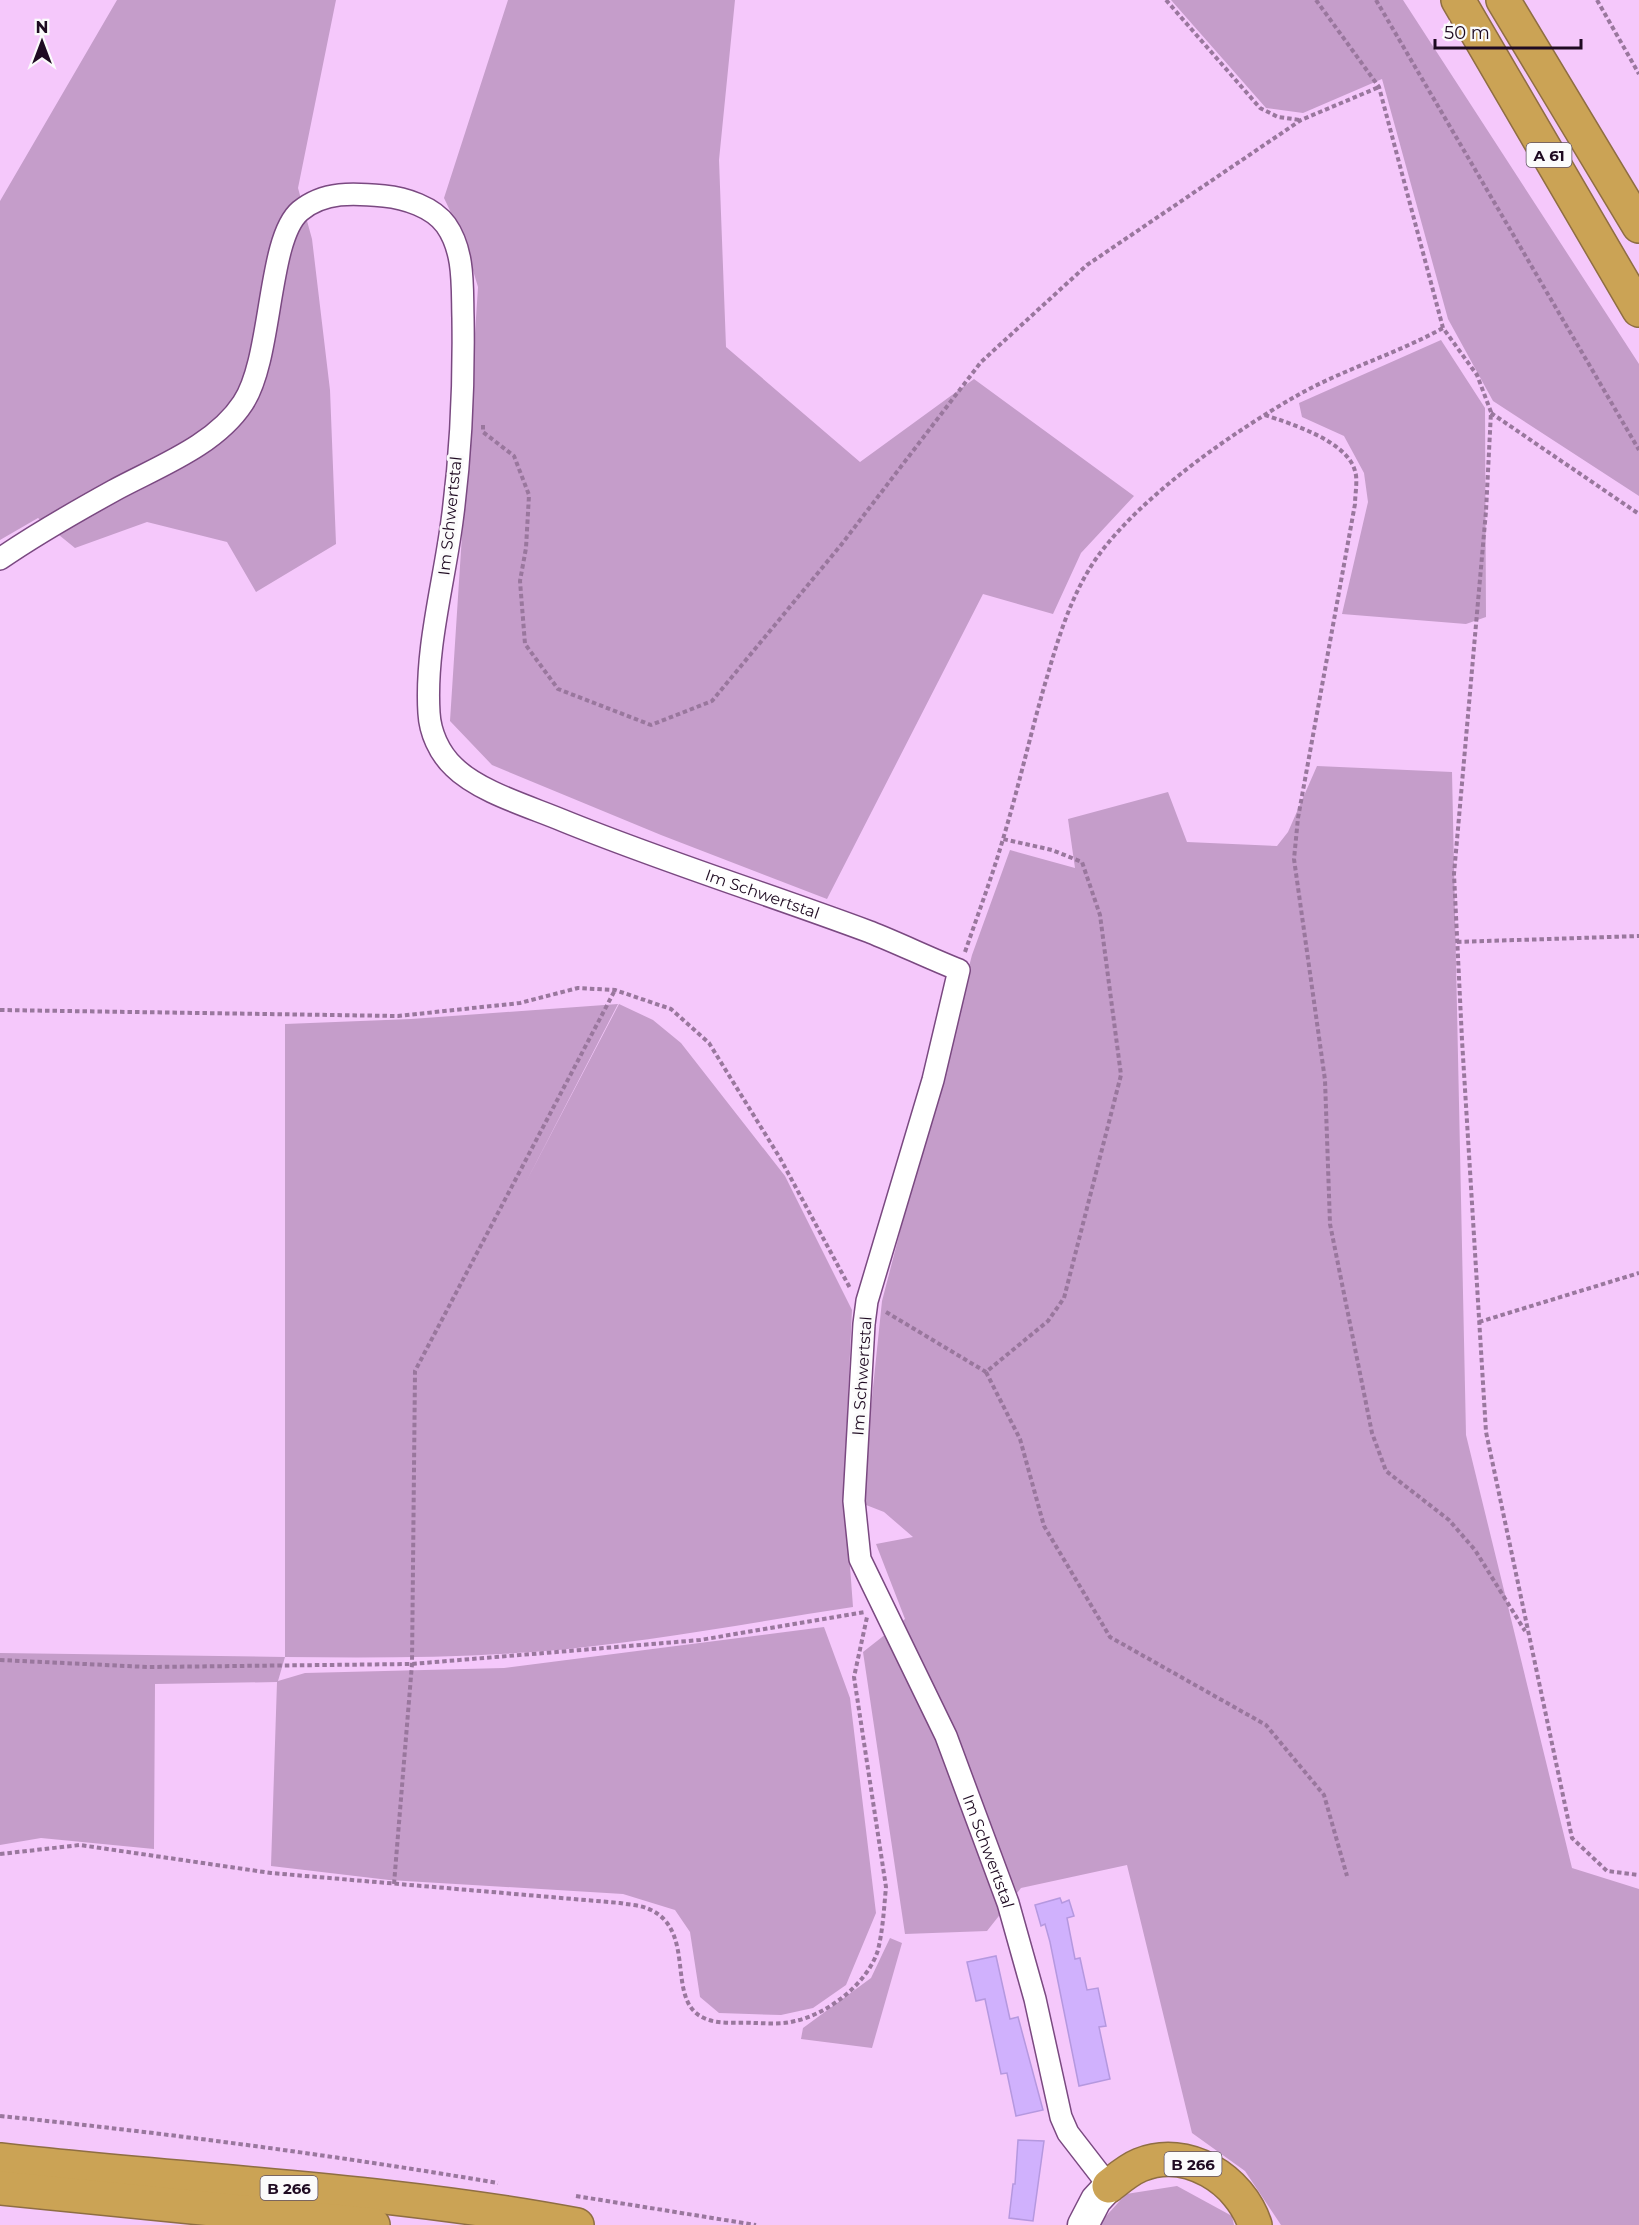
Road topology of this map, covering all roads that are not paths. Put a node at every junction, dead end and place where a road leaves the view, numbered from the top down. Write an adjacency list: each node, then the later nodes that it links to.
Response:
1 (1458, 0): 4 (highway, A 61)
2 (1503, 0): 3 (highway, A 61)
3 (1639, 226)
4 (1639, 310)
5 (0, 559): 7 (street, Im Schwertstal)
6 (0, 2160): 9 (highway, B 266)
7 (1109, 2186): 11 (main road, B 266); 12 (highway, B 266)
8 (0, 2188): 10 (highway, B 266)
9 (574, 2210)
10 (373, 2225)
11 (1083, 2225)
12 (1255, 2225)

